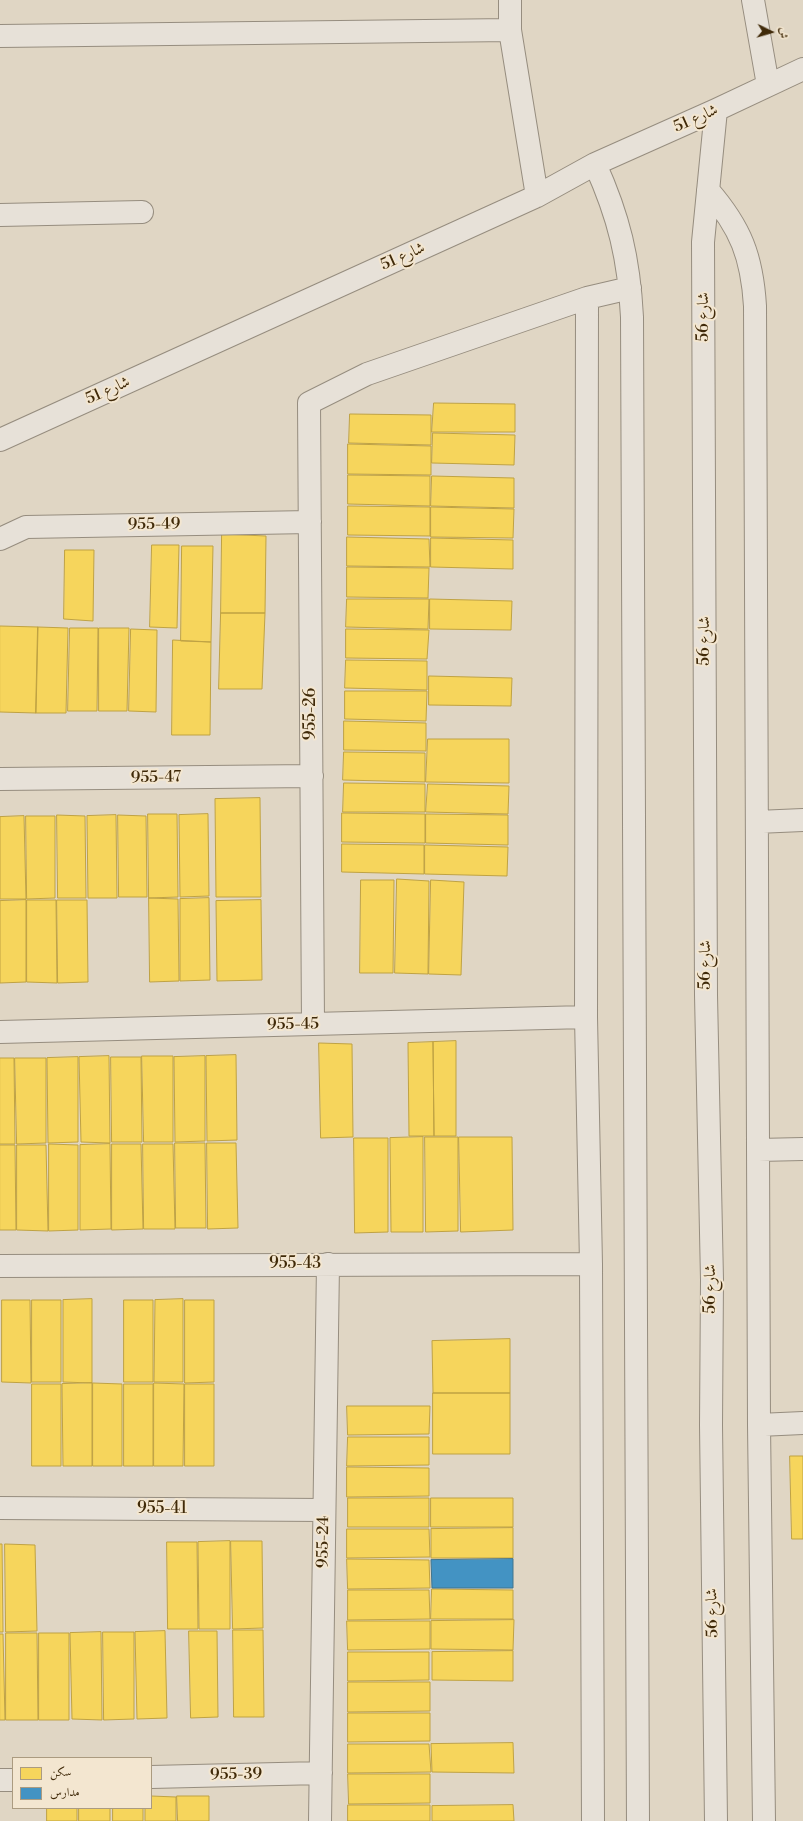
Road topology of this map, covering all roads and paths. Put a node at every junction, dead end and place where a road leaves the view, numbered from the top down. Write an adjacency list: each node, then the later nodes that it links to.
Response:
1 (510, 0): 3 (street)
2 (753, 0): 6 (street)
3 (510, 30): 4 (street); 10 (street)
4 (0, 36)
5 (803, 69): 6 (street, شارع 51)
6 (768, 85): 7 (street, شارع 51)
7 (716, 110): 8 (street, شارع 51); 9 (street, شارع 56)
8 (596, 164): 10 (street, شارع 51); 13 (street)
9 (708, 190): 21 (street); 41 (street, شارع 56)
10 (537, 196): 15 (street, شارع 51)
11 (142, 212): 12 (street)
12 (0, 215)
13 (630, 288): 14 (street); 40 (street)
14 (587, 298): 16 (street, 955-26); 22 (street)
15 (0, 440)
16 (310, 522): 17 (street, 955-49); 18 (street, 955-26)
17 (0, 539)
18 (312, 776): 19 (street, 955-47); 23 (street, 955-26)
19 (0, 779)
20 (803, 820): 21 (street)
21 (757, 822): 26 (street)
22 (586, 1017): 23 (street, 955-45); 28 (street)
23 (313, 1024): 24 (street, 955-45)
24 (0, 1032)
25 (803, 1148): 26 (street)
26 (758, 1150): 31 (street)
27 (328, 1264): 28 (street, 955-43); 29 (street, 955-43); 33 (street, 955-24)
28 (590, 1264): 39 (street)
29 (0, 1266)
30 (803, 1423): 31 (street)
31 (759, 1425): 42 (street)
32 (0, 1508): 33 (street, 955-41)
33 (324, 1510): 34 (street, 955-24)
34 (321, 1773): 35 (street, 955-39); 38 (street, 955-24)
35 (152, 1777)
36 (0, 1780): 37 (street)
37 (12, 1780)
38 (320, 1821)
39 (593, 1821)
40 (638, 1821)
41 (716, 1821)
42 (764, 1821)

